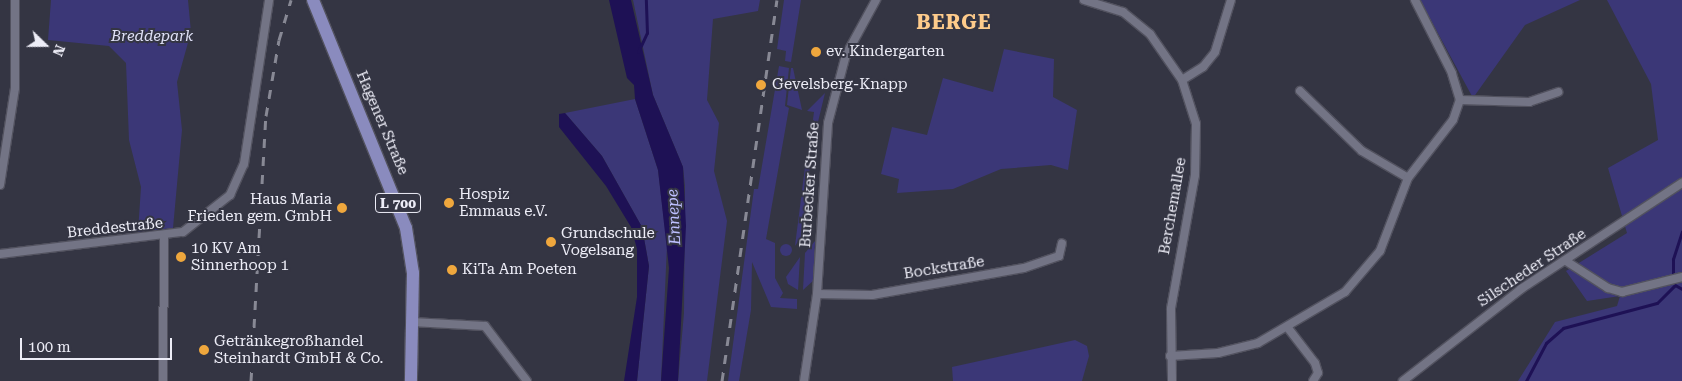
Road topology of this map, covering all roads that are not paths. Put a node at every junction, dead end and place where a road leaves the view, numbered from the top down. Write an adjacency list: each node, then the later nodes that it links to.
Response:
1 (15, 0): 14 (street)
2 (269, 0): 15 (street, Breddestraße)
3 (313, 0): 21 (main road, Hagener Straße / L 700)
4 (876, 0): 20 (street, Burbecker Straße)
5 (1084, 0): 8 (street, Berchemallee)
6 (1231, 0): 8 (street)
7 (1415, 0): 11 (street)
8 (1182, 80): 23 (street, Berchemallee)
9 (1300, 91): 12 (street)
10 (1558, 92): 11 (street)
11 (1460, 100): 12 (street)
12 (1408, 178): 22 (street)
13 (1682, 183): 18 (street, Silscheder Straße)
14 (0, 185)
15 (164, 237): 17 (street, Breddestraße); 24 (street)
16 (1062, 243): 20 (street, Bockstraße)
17 (0, 254)
18 (1566, 261): 19 (street); 30 (street, Silscheder Straße)
19 (1682, 277)
20 (817, 294): 27 (street, Burbecker Straße)
21 (412, 322): 25 (main road, Hagener Straße / L 700); 26 (street)
22 (1288, 328): 23 (street); 29 (street)
23 (1170, 356): 28 (street, Berchemallee)
24 (163, 381)
25 (411, 381)
26 (527, 381)
27 (804, 381)
28 (1172, 381)
29 (1313, 381)
30 (1402, 381)

